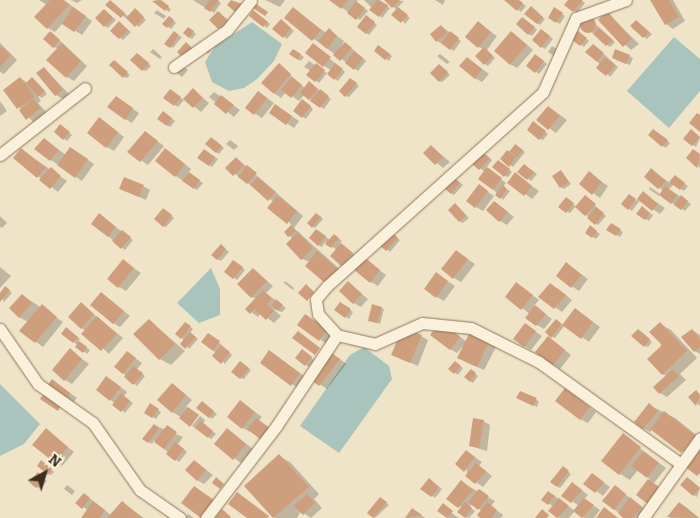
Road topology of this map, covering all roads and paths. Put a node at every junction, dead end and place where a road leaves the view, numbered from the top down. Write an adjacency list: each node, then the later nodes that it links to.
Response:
1 (251, 0): 3 (street)
2 (626, 0): 7 (street)
3 (174, 67)
4 (85, 88): 5 (street)
5 (0, 155)
6 (0, 329): 10 (street)
7 (337, 335): 9 (street); 11 (street)
8 (700, 438): 9 (street)
9 (681, 464): 12 (street)
10 (180, 518)
11 (206, 518)
12 (643, 518)

